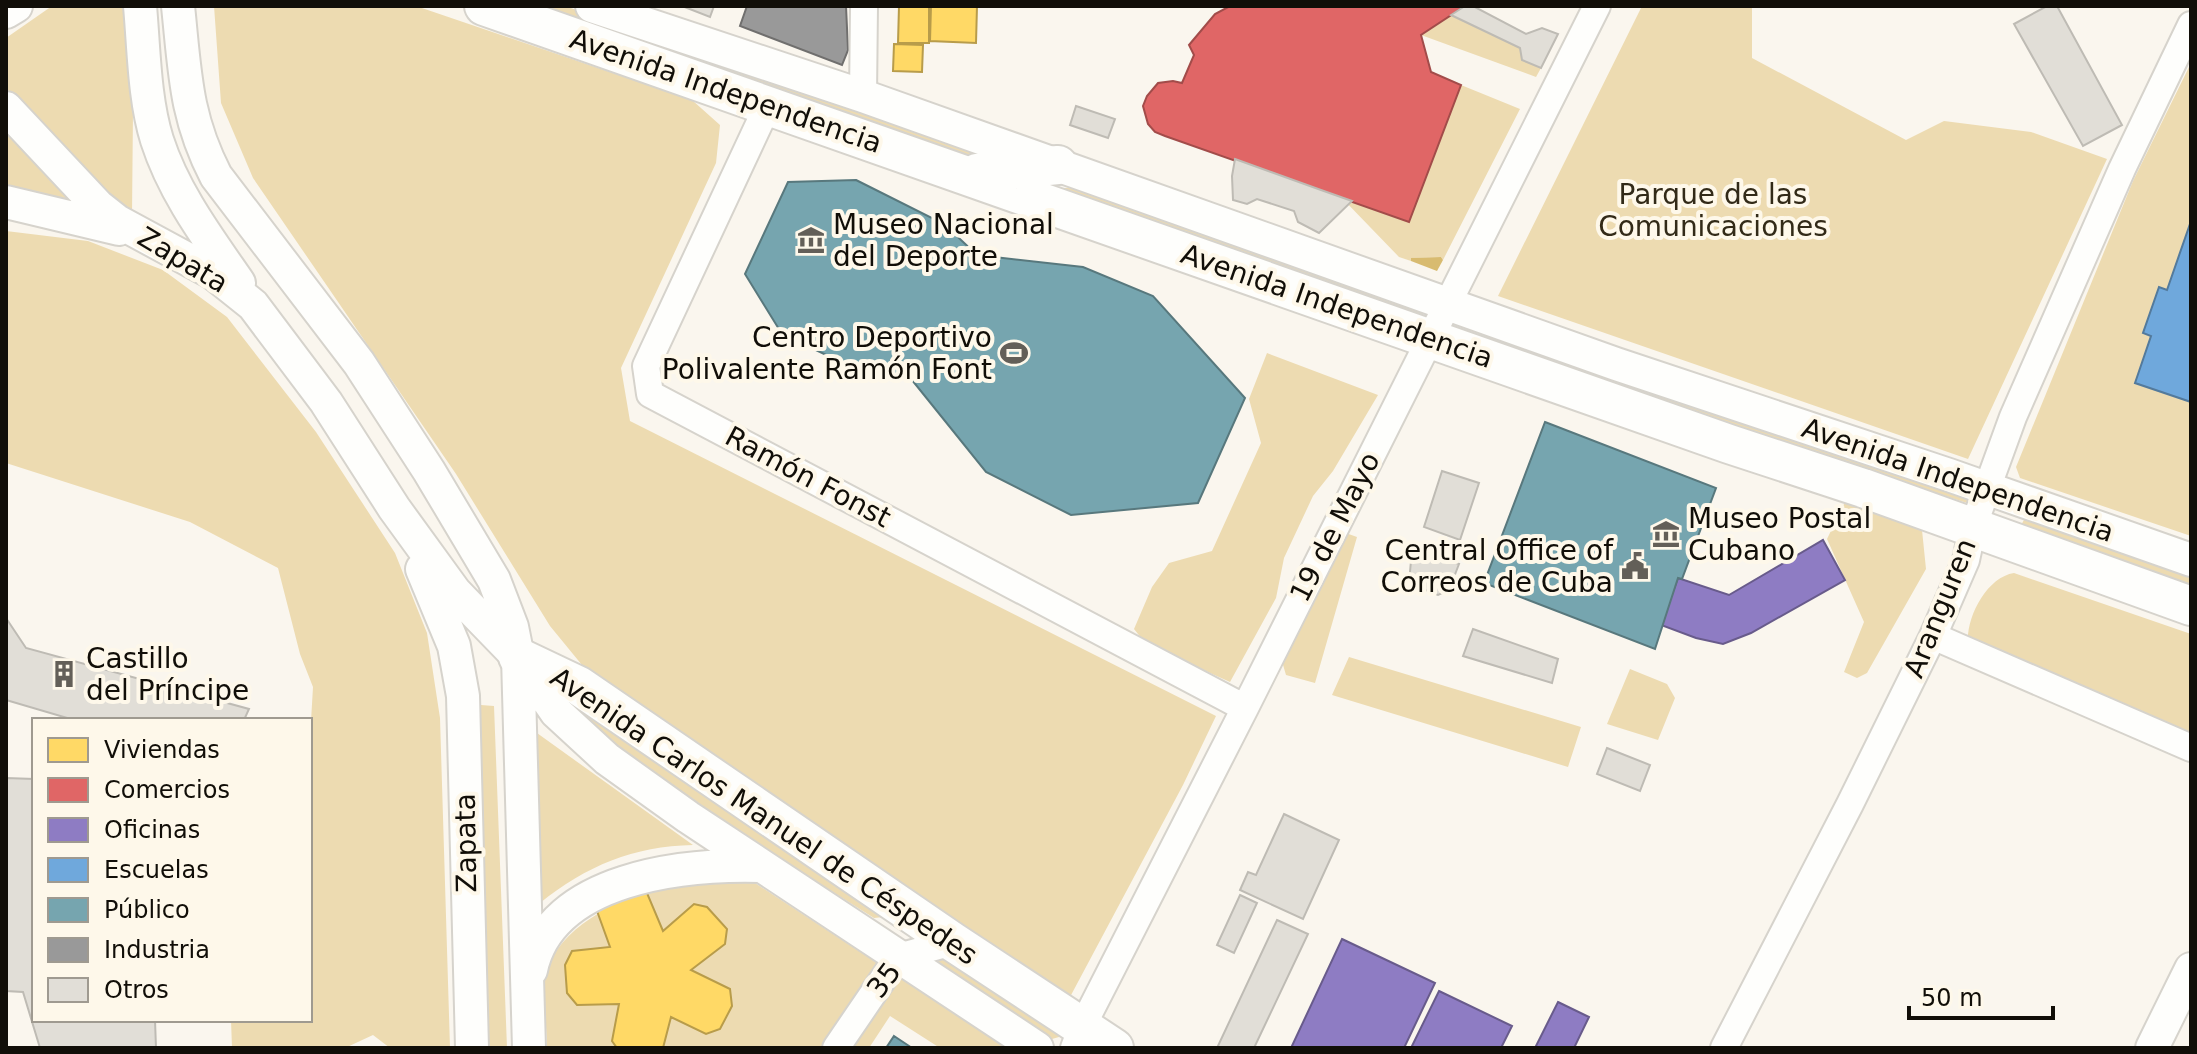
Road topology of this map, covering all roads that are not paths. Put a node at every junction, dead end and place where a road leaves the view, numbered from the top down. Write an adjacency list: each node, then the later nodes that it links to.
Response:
1 (16, 6): 8 (main road)
2 (140, 6): 18 (main road)
3 (178, 6): 26 (main road, Zapata)
4 (484, 6): 11 (highway, Avenida Independencia)
5 (592, 6): 10 (main road, Avenida Independencia)
6 (864, 6): 10 (street)
7 (1597, 6): 17 (street, 19 de Mayo)
8 (6, 12)
9 (2191, 25): 20 (street, Aranguren)
10 (863, 96): 13 (main road, Avenida Independencia)
11 (768, 105): 14 (highway, Avenida Independencia); 27 (street, Ramón Fonst)
12 (6, 108): 16 (main road, Zapata)
13 (1058, 165): 14 (highway); 17 (main road, Avenida Independencia)
14 (964, 174): 19 (highway, Avenida Independencia)
15 (10, 202): 16 (main road)
16 (138, 234): 18 (main road, Zapata)
17 (1448, 303): 19 (street, 19 de Mayo); 20 (main road, Avenida Independencia)
18 (253, 305): 21 (main road, Zapata)
19 (1430, 338): 22 (highway, Avenida Independencia); 27 (street, 19 de Mayo)
20 (1986, 489): 22 (street, Aranguren); 23 (main road, Avenida Independencia)
21 (394, 508): 26 (main road, Zapata); 35 (main road, Zapata)
22 (1973, 527): 24 (highway, Avenida Independencia); 25 (street, Aranguren)
23 (2191, 560)
24 (2191, 606)
25 (1933, 636): 28 (street); 40 (street, Aranguren)
26 (518, 657): 29 (main road, Avenida Carlos Manuel de Céspedes); 30 (highway, Avenida Carlos Manuel de Céspedes); 33 (main road, Zapata)
27 (1245, 708): 34 (street, 19 de Mayo)
28 (2191, 748)
29 (761, 866): 31 (main road, Avenida Carlos Manuel de Céspedes); 33 (main road)
30 (953, 942): 31 (street, 35); 34 (highway, Avenida Carlos Manuel de Céspedes)
31 (898, 957): 37 (street, 35); 38 (main road, Avenida Carlos Manuel de Céspedes)
32 (2191, 969): 41 (main road)
33 (528, 986): 36 (main road, Zapata)
34 (1078, 1038): 39 (highway, Avenida Carlos Manuel de Céspedes)
35 (472, 1048)
36 (529, 1048)
37 (836, 1048)
38 (1037, 1048)
39 (1114, 1048)
40 (1724, 1048)
41 (2152, 1048)

